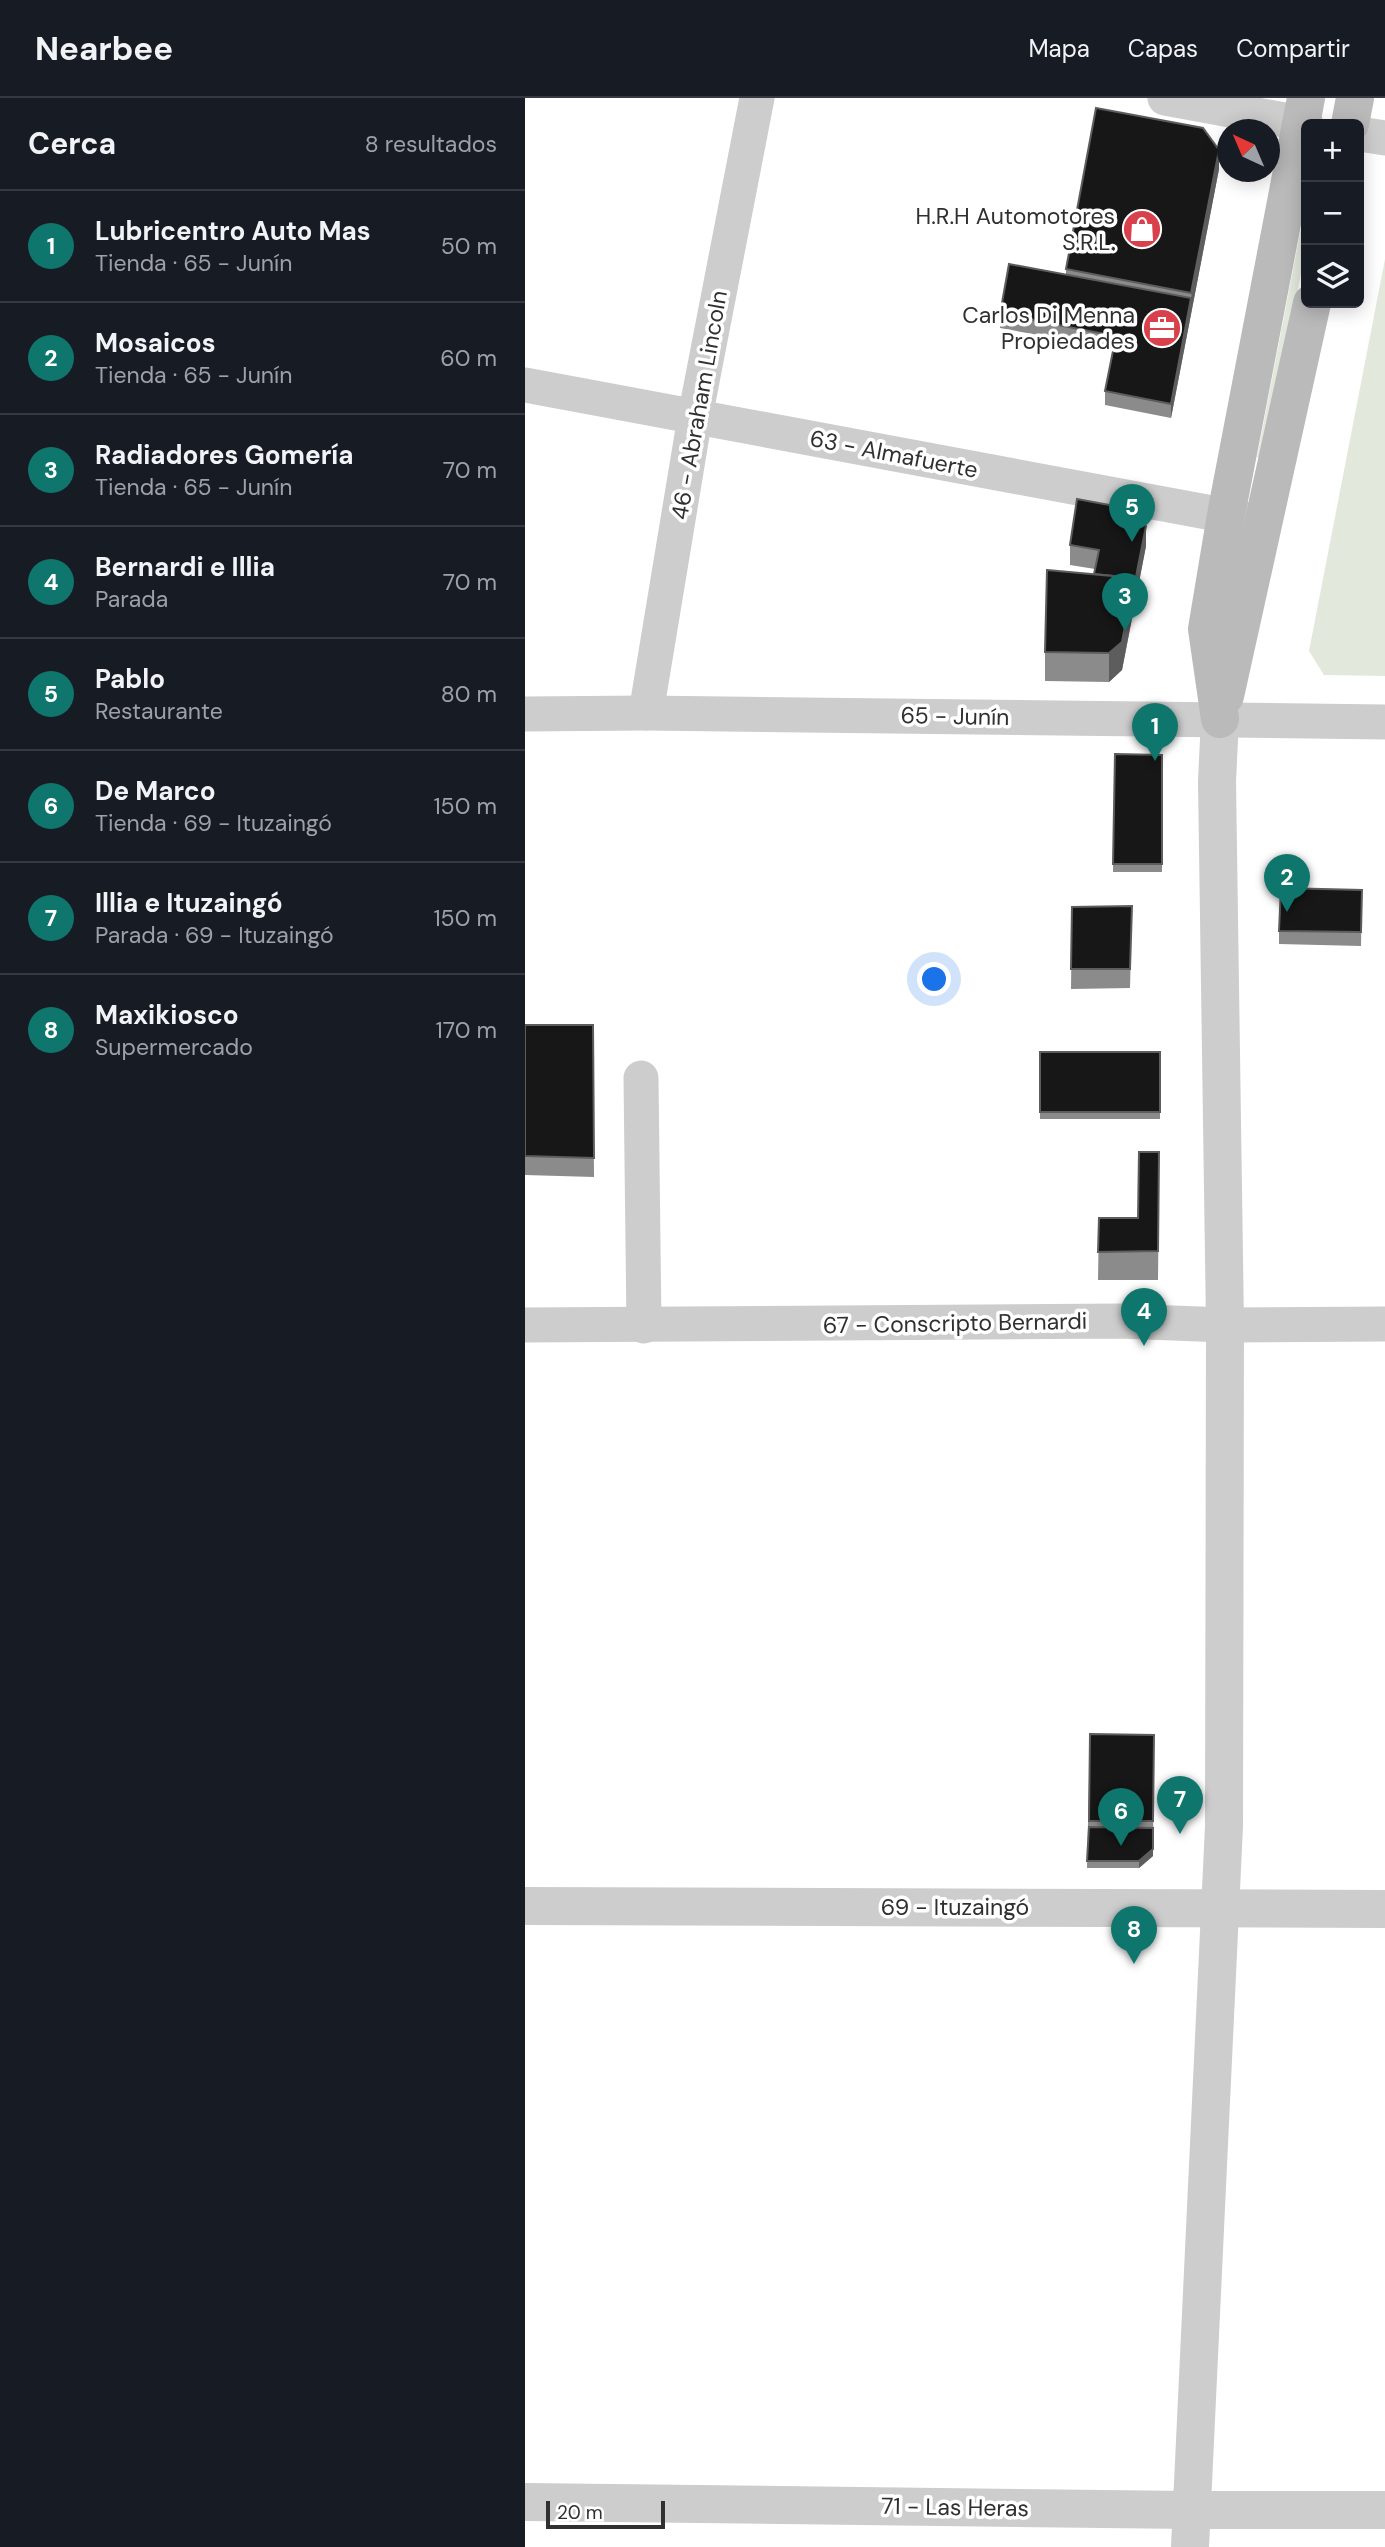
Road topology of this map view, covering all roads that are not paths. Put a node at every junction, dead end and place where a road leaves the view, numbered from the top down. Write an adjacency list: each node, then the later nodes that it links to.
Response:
1 (757, 98): 10 (street, 46 - Abraham Lincoln)
2 (1165, 98): 4 (street)
3 (1355, 98): 5 (main road)
4 (1305, 115): 11 (main road)
5 (1351, 119)
6 (1364, 135): 7 (street)
7 (1385, 138)
8 (1311, 308): 12 (main road)
9 (525, 385): 10 (street, 63 - Almafuerte)
10 (695, 417): 11 (street, 63 - Almafuerte); 13 (street, 46 - Abraham Lincoln)
11 (1226, 515): 12 (street, 63 - Almafuerte); 15 (main road)
12 (1262, 522): 15 (main road)
13 (646, 713): 14 (street, 65 - Junín); 15 (street, 65 - Junín)
14 (525, 714)
15 (1220, 719): 16 (street, 65 - Junín); 20 (street)
16 (1385, 722)
17 (641, 1078): 21 (street)
18 (1385, 1324): 20 (street, 67 - Conscripto Bernardi)
19 (525, 1325): 21 (street, 67 - Conscripto Bernardi)
20 (1225, 1325): 21 (street, 67 - Conscripto Bernardi); 23 (street)
21 (644, 1326)
22 (525, 1906): 23 (street, 69 - Ituzaingó)
23 (1221, 1908): 24 (street, 69 - Ituzaingó); 27 (street)
24 (1385, 1909)
25 (525, 2502): 27 (street, 71 - Las Heras)
26 (1385, 2510): 27 (street, 71 - Las Heras)
27 (1190, 2529)

